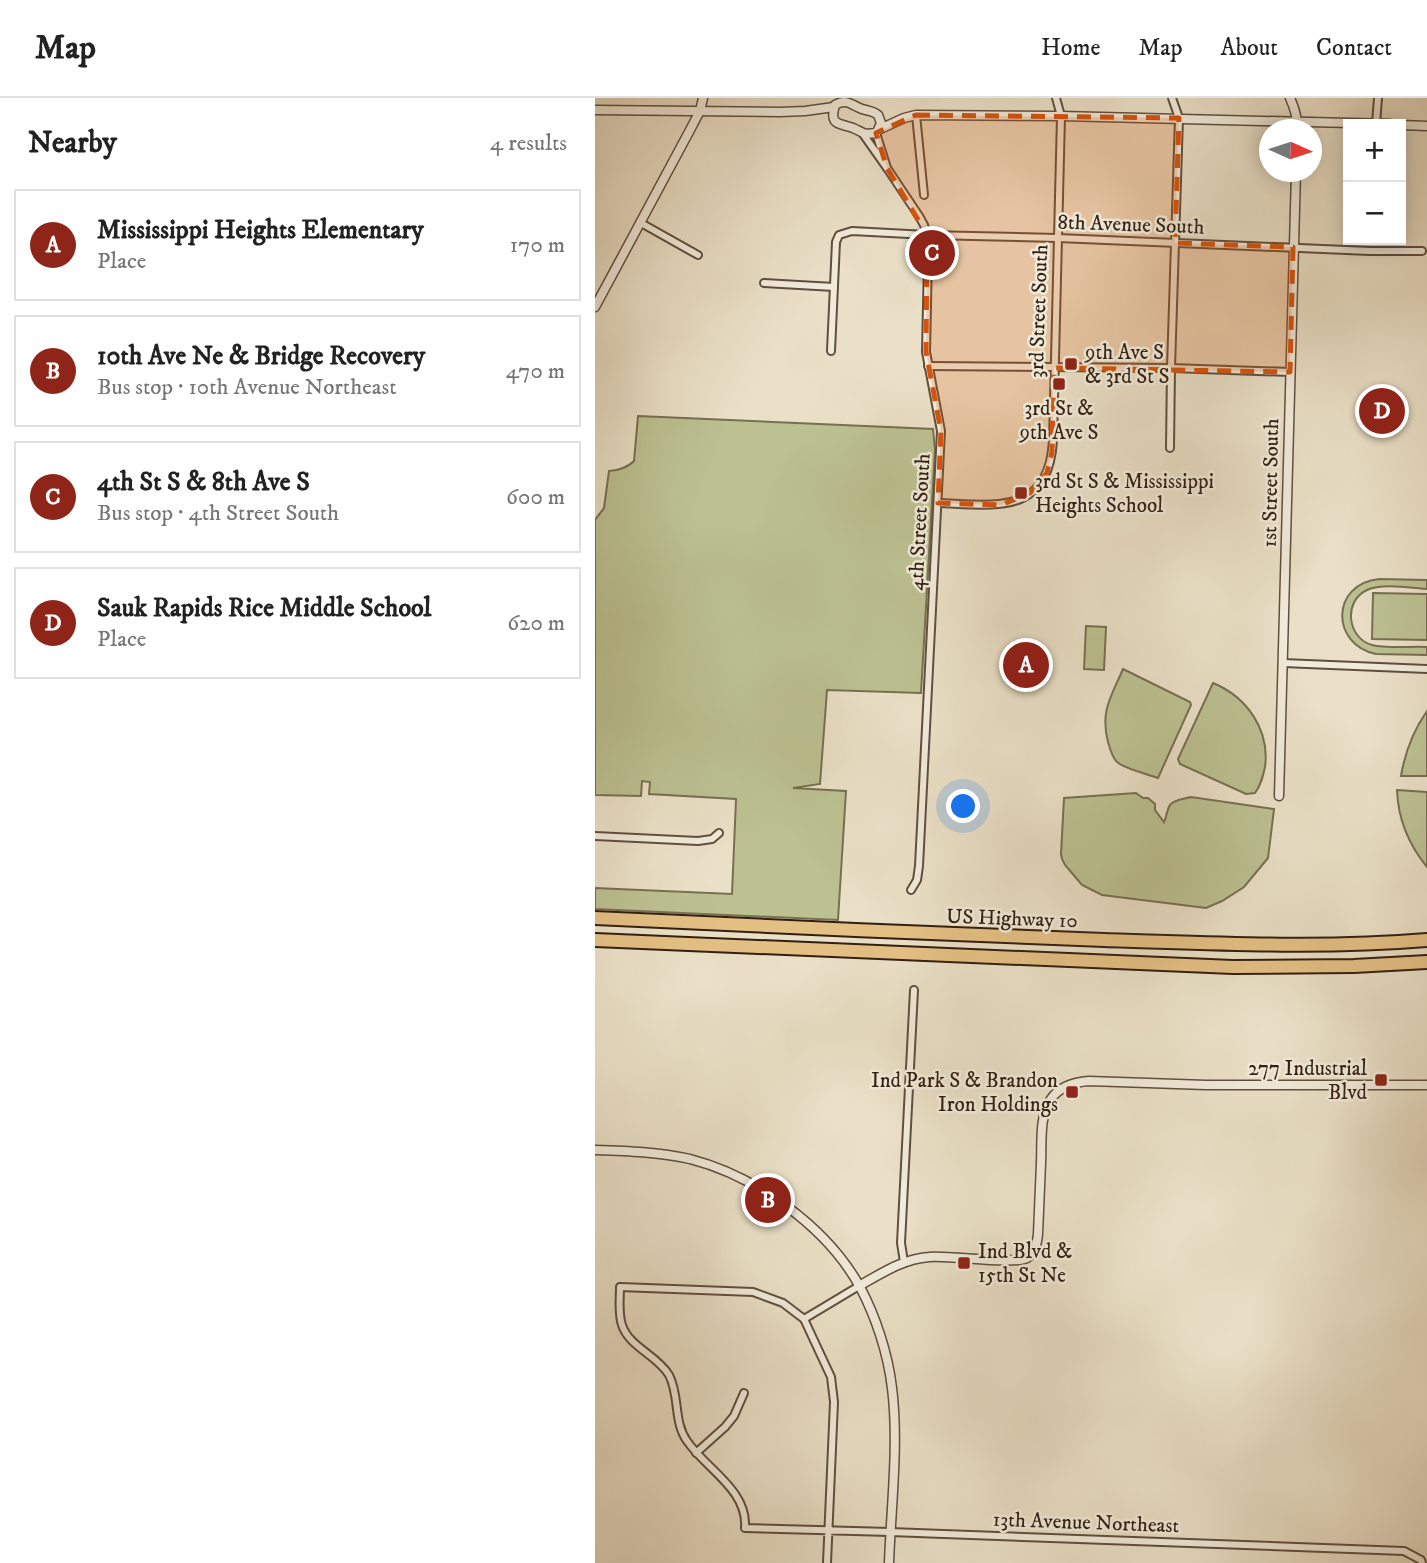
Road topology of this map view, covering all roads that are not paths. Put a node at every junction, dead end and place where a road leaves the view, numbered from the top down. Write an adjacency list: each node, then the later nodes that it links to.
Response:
1 (703, 98): 9 (street)
2 (1056, 98): 13 (street, 3rd Street South)
3 (1172, 98): 15 (street)
4 (1290, 98): 16 (street)
5 (1378, 98): 17 (street)
6 (848, 100): 7 (street); 11 (street)
7 (835, 103): 10 (street); 18 (street)
8 (595, 110): 9 (street)
9 (700, 111): 10 (street); 29 (street)
10 (805, 111): 18 (street)
11 (879, 115): 14 (street); 24 (street)
12 (916, 115): 13 (street); 14 (street); 28 (street)
13 (1061, 116): 15 (street); 31 (street, 3rd Street South)
14 (904, 118): 24 (street)
15 (1179, 118): 19 (street); 32 (street)
16 (1297, 119)
17 (1376, 119)
18 (834, 121): 25 (street)
19 (1259, 123)
20 (1343, 124): 21 (street)
21 (1322, 125)
22 (1406, 125): 23 (street)
23 (1427, 126)
24 (877, 132): 25 (street); 26 (street, 4th Street South)
25 (863, 134): 26 (street, 4th Street South)
26 (887, 167): 30 (street, 4th Street South)
27 (1296, 182): 34 (street, 1st Street South)
28 (924, 195)
29 (641, 223): 37 (street); 40 (street)
30 (927, 235): 31 (street, 8th Avenue South); 39 (street, 8th Avenue South); 42 (street, 4th Street South)
31 (1058, 238): 32 (street, 8th Avenue South); 43 (street, 3rd Street South)
32 (1175, 243): 34 (street, 8th Avenue South); 44 (street)
33 (1371, 245): 35 (street)
34 (1293, 247): 35 (street, 8th Avenue South); 45 (street, 1st Street South)
35 (1370, 251): 36 (street, 8th Avenue South)
36 (1422, 251)
37 (698, 255)
38 (764, 283): 39 (street)
39 (834, 287): 41 (street)
40 (595, 307)
41 (831, 351)
42 (928, 366): 43 (street); 47 (street, 4th Street South)
43 (1054, 368): 44 (street); 47 (street, 3rd Street South)
44 (1171, 368): 45 (street); 46 (street)
45 (1290, 372): 48 (street, 1st Street South)
46 (1170, 448)
47 (938, 503): 53 (street, 4th Street South)
48 (1283, 663): 49 (street); 50 (street, 1st Street South)
49 (1427, 669)
50 (1279, 796)
51 (719, 833): 52 (street)
52 (595, 836)
53 (911, 890)
54 (595, 918): 56 (highway, US Highway 10)
55 (595, 940): 57 (highway)
56 (1427, 940)
57 (1427, 961)
58 (914, 990): 61 (street)
59 (1427, 1085): 61 (street)
60 (595, 1150): 62 (street)
61 (904, 1262): 62 (street)
62 (859, 1286): 63 (street); 67 (street)
63 (804, 1319): 65 (street); 66 (street)
64 (744, 1393): 65 (street)
65 (696, 1453): 66 (street, 13th Avenue Northeast)
66 (829, 1531): 67 (street, 13th Avenue Northeast); 68 (street)
67 (891, 1532): 69 (street); 70 (street, 13th Avenue Northeast)
68 (827, 1563)
69 (890, 1563)
70 (1422, 1563)

